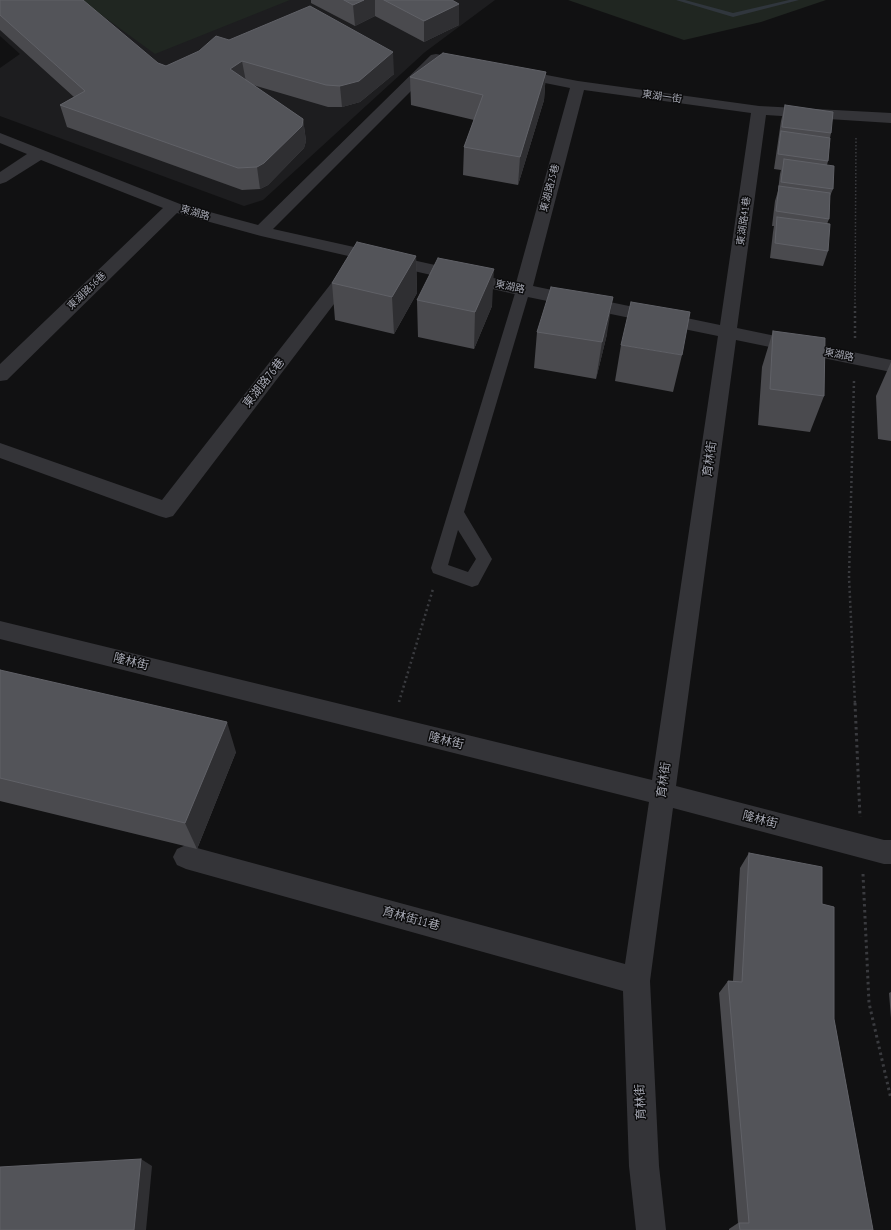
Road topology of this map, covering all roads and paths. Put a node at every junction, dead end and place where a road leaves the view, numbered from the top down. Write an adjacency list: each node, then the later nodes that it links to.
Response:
1 (481, 66): 11 (street)
2 (503, 71): 3 (street, 東湖一街)
3 (578, 85): 4 (street, 東湖一街); 13 (street, 東湖路25巷)
4 (759, 110): 5 (street, 東湖一街); 14 (street, 東湖路41巷)
5 (891, 118)
6 (856, 136): 15 (path)
7 (0, 138): 8 (street, 東湖路)
8 (40, 154): 9 (street); 10 (street, 東湖路)
9 (0, 179)
10 (174, 207): 11 (street, 東湖路); 17 (street, 東湖路56巷)
11 (261, 231): 12 (street, 東湖路)
12 (362, 256): 13 (street, 東湖路); 18 (street, 東湖路76巷)
13 (523, 290): 14 (street, 東湖路); 19 (lane)
14 (729, 332): 15 (street, 東湖路); 23 (street, 育林街)
15 (854, 359): 16 (street, 東湖路); 24 (path)
16 (891, 366)
17 (0, 375)
18 (0, 450)
19 (456, 512): 20 (lane); 20 (lane)
20 (439, 568): 22 (path)
21 (0, 630): 22 (street, 隆林街)
22 (392, 727): 23 (street, 隆林街)
23 (662, 794): 24 (street, 隆林街); 27 (street, 育林街)
24 (861, 846): 25 (street, 隆林街); 28 (path)
25 (891, 852)
26 (186, 857): 27 (street, 育林街11巷)
27 (636, 981): 29 (street, 育林街)
28 (891, 1099)
29 (651, 1230)

